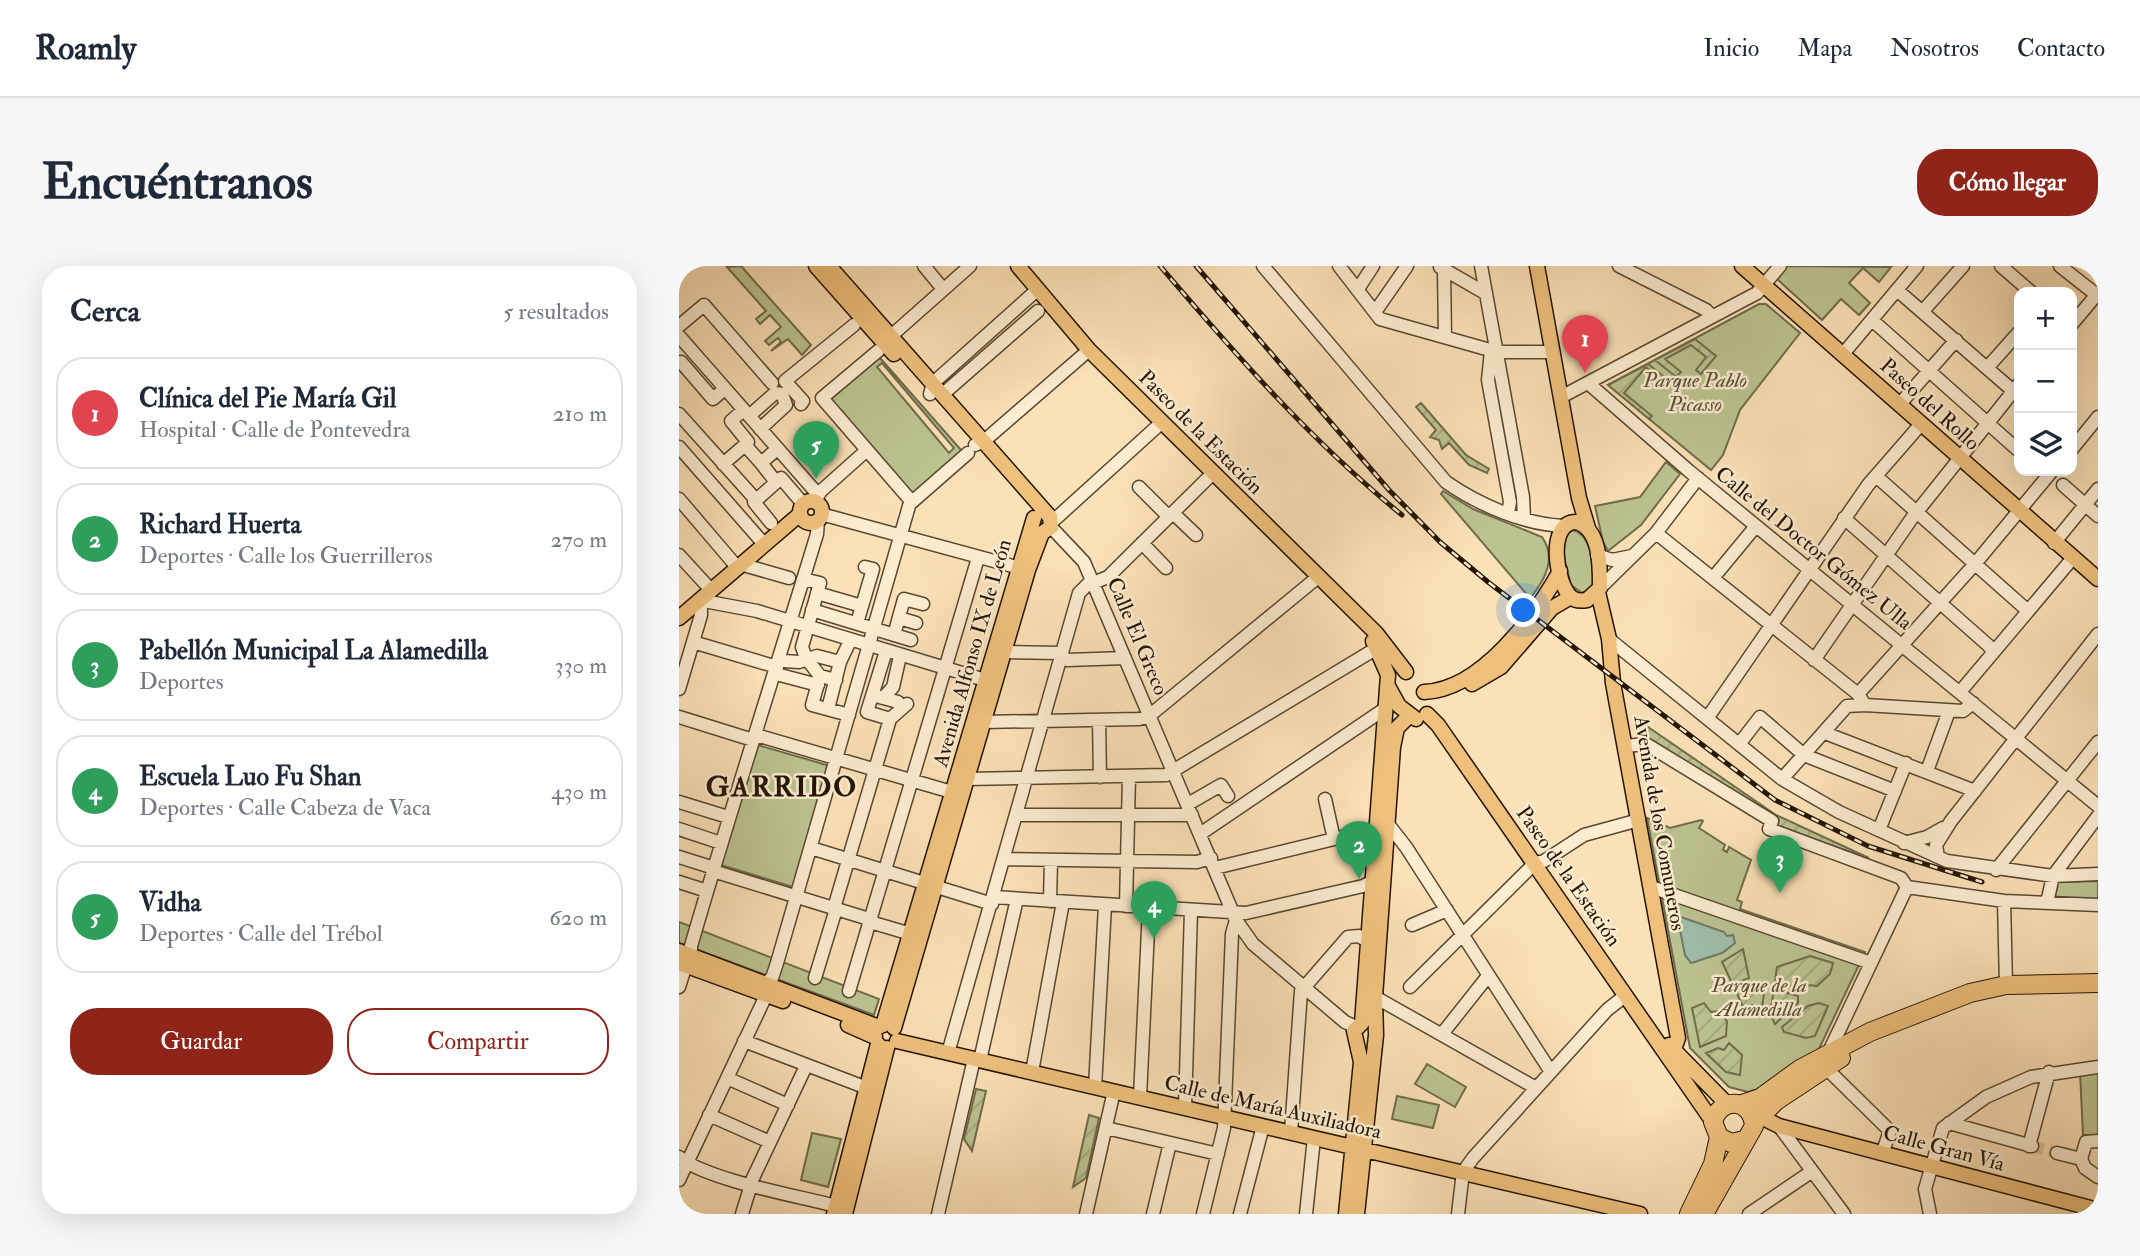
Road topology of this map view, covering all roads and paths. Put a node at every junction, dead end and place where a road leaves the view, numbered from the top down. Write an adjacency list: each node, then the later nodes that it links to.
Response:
1 (816, 266): 41 (main road)
2 (829, 266): 41 (main road)
3 (924, 266): 23 (street)
4 (970, 266): 23 (street)
5 (1018, 266): 25 (main road, Paseo de la Estación)
6 (1263, 266): 95 (street)
7 (1339, 266): 24 (street)
8 (1373, 266): 24 (street)
9 (1407, 266): 31 (street)
10 (1481, 266): 27 (street)
11 (1537, 266): 45 (main road)
12 (1619, 266): 20 (street)
13 (1742, 266): 21 (main road, Paseo del Rollo)
14 (1780, 266): 21 (street)
15 (1917, 266): 26 (street)
16 (1963, 266): 30 (street)
17 (2060, 266): 28 (street)
18 (1441, 268): 27 (street); 38 (street)
19 (2009, 268): 22 (street)
20 (1643, 271): 32 (street)
21 (1763, 285): 32 (street); 46 (main road, Paseo del Rollo)
22 (2026, 287)
23 (943, 289): 41 (street)
24 (1359, 289): 31 (street)
25 (1038, 290): 43 (main road, Paseo de la Estación); 53 (street)
26 (1897, 290): 30 (street); 34 (street)
27 (1485, 293): 44 (street)
28 (2097, 295): 33 (street)
29 (1038, 311): 53 (street)
30 (1923, 311): 40 (street)
31 (1375, 312): 38 (street)
32 (1712, 316): 51 (street)
33 (2077, 318)
34 (1872, 320): 46 (street); 49 (street)
35 (854, 325): 50 (street)
36 (679, 326): 50 (street)
37 (679, 336): 42 (street)
38 (1445, 337): 44 (street)
39 (2014, 338): 48 (street)
40 (1956, 340): 48 (street); 49 (street)
41 (886, 345): 53 (main road, Calle El Greco); 73 (street)
42 (690, 349): 47 (street); 60 (street)
43 (1089, 349): 62 (main road, Paseo de la Estación); 69 (street)
44 (1494, 352): 45 (street); 95 (street); 100 (street)
45 (1553, 352): 56 (main road)
46 (1843, 354): 58 (main road, Paseo del Rollo)
47 (680, 361): 54 (street)
48 (1987, 368): 52 (street)
49 (1929, 371): 58 (street); 63 (street)
50 (779, 382): 57 (street)
51 (1588, 383): 56 (street); 80 (street, Calle del Doctor Gómez Ulla)
52 (2014, 388)
53 (935, 391): 69 (main road, Calle El Greco)
54 (721, 392)
55 (2014, 395): 63 (street)
56 (1561, 397): 88 (main road)
57 (801, 404)
58 (1899, 405): 64 (main road, Paseo del Rollo)
59 (679, 414): 66 (street)
60 (744, 415): 65 (street); 65 (street); 68 (street)
61 (2098, 417): 67 (street)
62 (1161, 423): 77 (main road, Paseo de la Estación); 102 (street)
63 (1988, 423): 70 (street); 74 (street)
64 (1921, 424): 74 (main road, Paseo del Rollo); 78 (street)
65 (760, 429): 72 (street)
66 (696, 433): 71 (street); 76 (street)
67 (2077, 441)
68 (745, 444): 75 (street); 76 (street)
69 (976, 446): 73 (street); 102 (main road, Calle El Greco)
70 (2014, 446)
71 (679, 447): 86 (street)
72 (777, 449): 75 (street); 92 (street)
73 (867, 450): 92 (street)
74 (1959, 459): 94 (main road, Paseo del Rollo); 96 (street)
75 (761, 463): 83 (street)
76 (723, 464): 81 (street)
77 (1212, 474): 97 (street); 127 (main road, Paseo de la Estación)
78 (1876, 475): 96 (street); 99 (street)
79 (2045, 476): 94 (street)
80 (1697, 478): 104 (street, Calle del Doctor Gómez Ulla); 106 (street)
81 (740, 482): 86 (street); 87 (street)
82 (2063, 485): 91 (street)
83 (772, 486): 87 (street); 90 (street)
84 (1139, 486): 97 (street)
85 (2098, 489): 91 (street)
86 (724, 497): 112 (street)
87 (755, 498): 101 (street)
88 (1579, 498): 103 (main road); 105 (main road)
89 (679, 499): 120 (street)
90 (799, 499)
91 (2085, 504): 98 (street); 111 (street)
92 (818, 506): 107 (street); 112 (main road); 130 (street)
93 (909, 506): 107 (street)
94 (2018, 512): 111 (main road, Paseo del Rollo); 119 (street)
95 (1508, 513): 100 (street)
96 (1916, 513): 113 (street); 119 (street)
97 (1171, 515): 108 (street); 110 (street)
98 (2098, 516)
99 (1844, 519): 113 (street); 125 (street)
100 (1530, 521): 103 (street); 109 (street)
101 (771, 523)
102 (1043, 523): 124 (main road, Avenida Alfonso IX de León); 132 (street, Calle El Greco)
103 (1567, 524): 105 (main road); 109 (main road)
104 (1756, 526): 125 (street, Calle del Doctor Gómez Ulla); 131 (street)
105 (1588, 528): 115 (main road, Avenida de los Comuneros)
106 (1656, 533): 116 (street); 131 (street)
107 (902, 535): 117 (street); 152 (street)
108 (1196, 535)
109 (1557, 540): 126 (main road)
110 (1142, 543): 122 (street); 132 (street)
111 (2054, 543): 118 (main road, Paseo del Rollo)
112 (759, 548): 120 (main road); 123 (street)
113 (1886, 554): 138 (street); 141 (street)
114 (679, 555): 137 (street)
115 (1597, 555): 116 (street); 134 (main road, Avenida de los Comuneros)
116 (1633, 556): 134 (street)
117 (978, 558): 124 (street); 173 (street)
118 (2072, 559): 128 (main road, Paseo del Rollo); 144 (street)
119 (1974, 565): 138 (street); 144 (street)
120 (739, 566): 123 (street); 137 (main road)
121 (865, 567): 142 (street)
122 (1166, 568)
123 (760, 569): 129 (street)
124 (1023, 570): 163 (main road, Avenida Alfonso IX de León); 178 (main road, Avenida Alfonso IX de León)
125 (1810, 570): 141 (street, Calle del Doctor Gómez Ulla); 150 (street)
126 (1560, 571): 136 (main road); 180 (main road)
127 (1318, 577): 147 (main road, Paseo de la Estación); 190 (street)
128 (2095, 577): 135 (main road)
129 (789, 578)
130 (803, 579): 133 (street); 148 (street)
131 (1713, 579): 150 (street)
132 (1093, 581): 167 (street); 168 (street, Calle El Greco)
133 (819, 588): 142 (street); 143 (street)
134 (1599, 590): 136 (main road); 154 (main road, Avenida de los Comuneros)
135 (2098, 590)
136 (1571, 597): 187 (main road)
137 (695, 602): 139 (street); 139 (street); 157 (street)
138 (1940, 603): 159 (street); 164 (street)
139 (729, 604): 148 (street)
140 (923, 604): 145 (street)
141 (1852, 604): 159 (street, Calle del Doctor Gómez Ulla); 169 (street)
142 (862, 606): 149 (street)
143 (812, 610): 149 (street); 151 (street)
144 (2028, 611): 164 (street)
145 (899, 618): 146 (street); 153 (street)
146 (916, 622)
147 (1362, 622): 161 (main road, Paseo de la Estación); 174 (main road, Paseo de la Estación)
148 (790, 623): 151 (street); 172 (street)
149 (857, 623): 152 (street)
150 (1771, 625): 169 (street); 193 (street)
151 (807, 628): 156 (street); 166 (street)
152 (874, 628): 153 (street); 160 (street)
153 (894, 635): 155 (street)
154 (1609, 639): 193 (street); 203 (main road, Avenida de los Comuneros)
155 (911, 640)
156 (850, 641): 160 (street); 170 (street)
157 (693, 642): 171 (street); 172 (street)
158 (2095, 643): 200 (street)
159 (1902, 645): 181 (street, Calle del Doctor Gómez Ulla); 183 (street)
160 (869, 646): 162 (street); 189 (street)
161 (1377, 648): 176 (main road, Paseo de la Estación); 208 (street)
162 (886, 651): 165 (street); 182 (street)
163 (1004, 652): 167 (street); 178 (main road, Avenida Alfonso IX de León)
164 (1993, 653): 181 (street)
165 (900, 656): 173 (street); 182 (street)
166 (812, 657): 170 (street); 172 (street); 177 (street)
167 (1062, 658): 168 (street); 197 (street)
168 (1125, 658): 190 (street, Calle El Greco)
169 (1814, 660): 183 (street)
170 (841, 662): 175 (street)
171 (682, 666): 179 (street)
172 (780, 668): 177 (street); 199 (street)
173 (945, 669): 178 (street); 216 (street)
174 (1406, 673): 176 (main road); 180 (main road, Paseo de la Estación)
175 (836, 680): 177 (street); 186 (street)
176 (1388, 680): 185 (main road); 191 (main road, Paseo de la Estación)
177 (819, 681): 186 (street)
178 (990, 682): 196 (main road, Avenida Alfonso IX de León); 219 (main road, Avenida Alfonso IX de León)
179 (679, 689)
180 (1424, 692): 187 (main road)
181 (1959, 692): 184 (street, Calle del Doctor Gómez Ulla)
182 (877, 696): 194 (street); 194 (street)
183 (1862, 699): 188 (street); 198 (street)
184 (1973, 703): 188 (street); 200 (street, Calle del Doctor Gómez Ulla)
185 (1385, 708): 233 (street); 235 (main road)
186 (828, 709): 189 (street)
187 (1427, 711): 191 (main road); 243 (main road, Paseo de la Estación)
188 (1949, 711): 209 (street)
189 (849, 715): 205 (street)
190 (1149, 716): 195 (street); 208 (street, Calle El Greco)
191 (1409, 716): 230 (main road)
192 (679, 717): 199 (street)
193 (1708, 717): 202 (street)
194 (890, 719): 207 (street)
195 (1099, 720): 197 (street); 211 (street)
196 (984, 722): 197 (street); 213 (main road, Avenida Alfonso IX de León)
197 (1044, 722): 212 (street)
198 (1825, 733): 204 (street); 206 (street)
199 (755, 737): 205 (street); 228 (street)
200 (2018, 739): 215 (street, Calle del Doctor Gómez Ulla); 218 (street)
201 (2098, 742): 215 (street)
202 (1740, 743): 204 (street); 214 (street)
203 (1625, 746): 229 (main road, Avenida de los Comuneros); 255 (street)
204 (1804, 755): 214 (street); 217 (street)
205 (837, 759): 207 (street); 237 (street)
206 (1906, 763): 209 (street); 217 (street)
207 (874, 770): 216 (street); 241 (street)
208 (1173, 770): 210 (street); 224 (street, Calle El Greco)
209 (1927, 771): 218 (street)
210 (1129, 776): 211 (street); 226 (street)
211 (1100, 777): 212 (street)
212 (1028, 778): 213 (street); 225 (street)
213 (967, 779): 219 (main road, Avenida Alfonso IX de León)
214 (1782, 779): 232 (street)
215 (2067, 780): 223 (street, Calle del Doctor Gómez Ulla); 247 (street)
216 (911, 781): 219 (street); 248 (street)
217 (1895, 791): 232 (street)
218 (1975, 791): 238 (street)
219 (957, 794): 253 (main road, Avenida Alfonso IX de León)
220 (1228, 796): 224 (street)
221 (1325, 799): 234 (street)
222 (679, 802): 228 (street)
223 (2098, 806)
224 (1190, 810): 226 (street); 233 (street, Calle El Greco)
225 (1018, 815): 226 (street); 240 (street)
226 (1128, 816): 244 (street)
227 (2098, 816): 250 (street)
228 (728, 817): 236 (street)
229 (1639, 820): 243 (street); 254 (main road, Avenida de los Comuneros)
230 (1388, 824): 268 (street); 289 (main road)
231 (679, 829): 236 (street)
232 (1879, 830): 238 (street)
233 (1201, 834): 245 (street, Calle El Greco)
234 (1334, 839): 235 (street); 245 (street)
235 (1376, 839): 251 (main road)
236 (721, 843): 246 (street)
237 (811, 848): 241 (street); 257 (street)
238 (1932, 848): 247 (street)
239 (679, 857): 246 (street)
240 (1004, 859): 242 (street); 259 (street)
241 (848, 860): 248 (street); 266 (street)
242 (1051, 860): 244 (street); 261 (street)
243 (1542, 860): 275 (street); 288 (main road, Paseo de la Estación)
244 (1127, 861): 245 (street); 265 (street)
245 (1213, 863): 270 (street, Calle El Greco)
246 (714, 869): 256 (street); 257 (street)
247 (1996, 870): 250 (street)
248 (885, 871): 253 (street); 271 (street)
249 (2098, 874): 250 (street)
250 (2053, 876): 262 (street)
251 (1373, 881): 270 (street); 276 (main road)
252 (679, 882): 256 (street)
253 (930, 886): 259 (street); 274 (main road, Avenida Alfonso IX de León); 292 (main road, Avenida Alfonso IX de León)
254 (1651, 887): 278 (street); 294 (main road, Avenida de los Comuneros)
255 (1907, 887): 260 (street); 278 (street)
256 (708, 891): 277 (street)
257 (796, 898): 266 (street); 286 (street)
258 (1017, 899): 259 (street); 261 (street); 297 (street)
259 (993, 901): 295 (street)
260 (2004, 901): 262 (street); 283 (street)
261 (1056, 902): 263 (street); 300 (street)
262 (2047, 903): 264 (street)
263 (1105, 905): 265 (street); 304 (street)
264 (2098, 905)
265 (1126, 906): 267 (street)
266 (835, 909): 271 (street); 280 (street)
267 (1149, 909): 269 (street); 308 (street)
268 (1447, 910): 272 (street); 275 (street)
269 (1191, 911): 270 (street); 311 (street)
270 (1235, 916): 273 (street, Calle El Greco)
271 (870, 920): 274 (street); 287 (street)
272 (1412, 925)
273 (1238, 933): 282 (street, Calle El Greco); 313 (street)
274 (911, 934): 292 (main road, Avenida Alfonso IX de León)
275 (1462, 935): 279 (street); 285 (street)
276 (1369, 942): 282 (street); 290 (main road)
277 (684, 959): 284 (street); 286 (main road, Calle de María Auxiliadora)
278 (1871, 963): 296 (street)
279 (1488, 976): 291 (street); 301 (street)
280 (815, 978)
281 (2098, 984): 283 (highway)
282 (1303, 985): 290 (street, Calle El Greco); 320 (street)
283 (2006, 985): 296 (highway)
284 (679, 987)
285 (1410, 987)
286 (766, 988): 292 (main road, Calle de María Auxiliadora); 293 (street)
287 (849, 991)
288 (1626, 995): 294 (main road, Paseo de la Estación); 301 (street)
289 (1375, 997): 290 (main road); 291 (street)
290 (1366, 1029): 325 (main road); 325 (main road)
291 (1442, 1034): 306 (street)
292 (885, 1036): 295 (main road, Calle de María Auxiliadora); 305 (main road, Avenida Alfonso IX de León); 340 (main road, Avenida Alfonso IX de León)
293 (744, 1041): 298 (street); 303 (street)
294 (1668, 1048): 314 (main road, Paseo de la Estación); 319 (main road, Paseo de la Estación)
295 (949, 1053): 297 (main road, Calle de María Auxiliadora)
296 (1829, 1057): 309 (highway); 314 (highway); 328 (street)
297 (977, 1060): 300 (main road, Calle de María Auxiliadora); 342 (street)
298 (806, 1066): 305 (street); 310 (street)
299 (2098, 1067): 302 (street)
300 (1032, 1072): 304 (main road, Calle de María Auxiliadora)
301 (1551, 1072): 306 (street)
302 (2049, 1072): 315 (street); 315 (street)
303 (727, 1077): 310 (street); 312 (street)
304 (1095, 1087): 307 (main road, Calle de María Auxiliadora)
305 (867, 1088): 340 (main road, Avenida Alfonso IX de León)
306 (1537, 1088): 332 (street)
307 (1114, 1091): 308 (main road, Calle de María Auxiliadora); 318 (street)
308 (1140, 1097): 311 (main road, Calle de María Auxiliadora)
309 (1776, 1101): 314 (highway); 317 (main road)
310 (787, 1105): 323 (street)
311 (1185, 1108): 313 (main road, Calle de María Auxiliadora)
312 (709, 1115): 323 (street); 330 (street)
313 (1224, 1117): 316 (main road, Calle de María Auxiliadora); 327 (street)
314 (1747, 1118): 317 (main road, Calle Gran Vía); 319 (highway); 319 (highway); 354 (highway)
315 (1949, 1123): 331 (street)
316 (1263, 1126): 320 (main road, Calle de María Auxiliadora); 346 (street)
317 (1779, 1126): 328 (main road, Calle Gran Vía); 333 (street)
318 (1106, 1128): 324 (street); 343 (street)
319 (1716, 1130): 337 (highway)
320 (1291, 1132): 321 (main road, Calle de María Auxiliadora)
321 (1314, 1138): 325 (main road, Calle de María Auxiliadora); 347 (street)
322 (2095, 1141): 329 (street)
323 (770, 1142): 336 (street)
324 (1170, 1143): 327 (street); 344 (street)
325 (1358, 1148): 332 (main road, Calle de María Auxiliadora); 348 (main road); 349 (main road)
326 (2057, 1153): 329 (street)
327 (1218, 1154): 345 (street)
328 (1882, 1154): 331 (main road, Calle Gran Vía)
329 (2081, 1159): 334 (street)
330 (683, 1160): 335 (street); 336 (street)
331 (1930, 1166): 339 (main road, Calle Gran Vía); 357 (street)
332 (1463, 1172): 338 (main road, Calle de María Auxiliadora); 350 (street)
333 (1811, 1172): 355 (street); 356 (street)
334 (2098, 1177)
335 (679, 1180)
336 (751, 1184): 340 (street); 341 (street)
337 (1699, 1192): 352 (main road); 353 (highway)
338 (1600, 1209): 351 (main road, Calle de María Auxiliadora)
339 (2098, 1210)
340 (838, 1211)
341 (741, 1214)
342 (938, 1214)
343 (1086, 1214)
344 (1153, 1214)
345 (1203, 1214)
346 (1240, 1214)
347 (1306, 1214)
348 (1346, 1214)
349 (1357, 1214)
350 (1458, 1214)
351 (1640, 1214)
352 (1677, 1214)
353 (1689, 1214)
354 (1704, 1214)
355 (1749, 1214)
356 (1844, 1214)
357 (1930, 1214)

